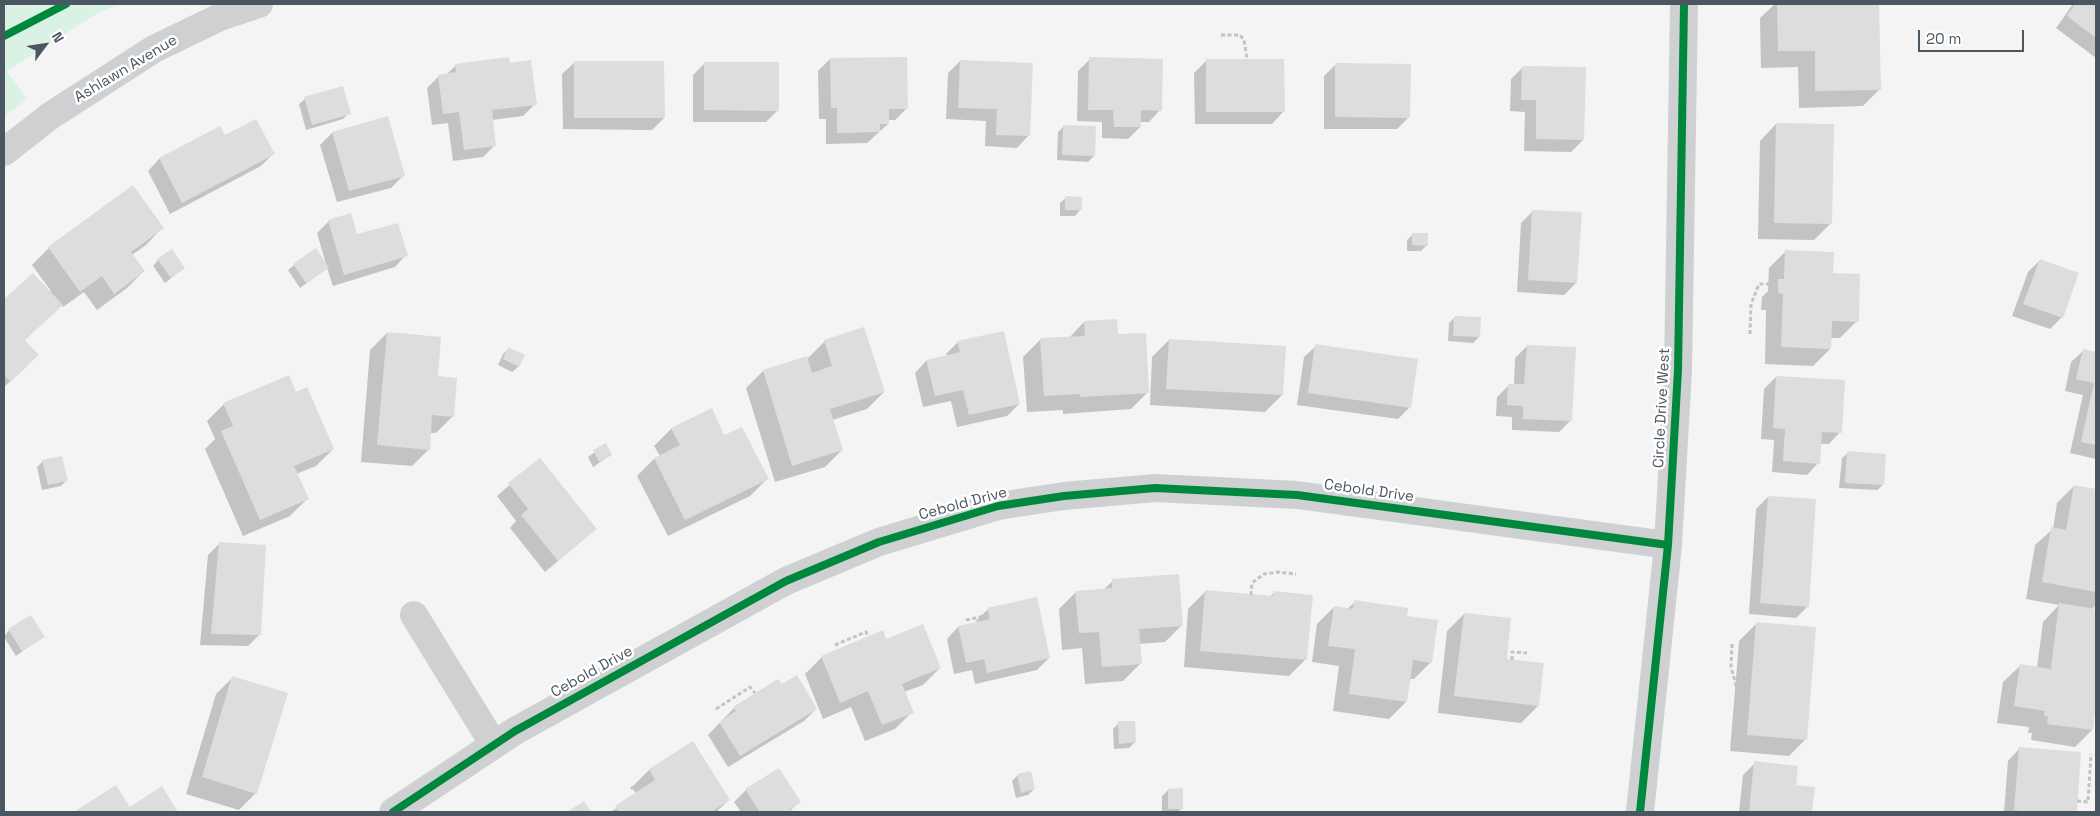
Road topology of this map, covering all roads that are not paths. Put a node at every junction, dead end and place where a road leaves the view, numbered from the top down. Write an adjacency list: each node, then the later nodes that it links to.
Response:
1 (258, 4): 3 (street, Ashlawn Avenue)
2 (1684, 4): 4 (street, Circle Drive West)
3 (4, 152)
4 (1668, 545): 6 (street, Cebold Drive); 8 (street, Circle Drive West)
5 (414, 615): 6 (street)
6 (494, 745): 7 (street, Cebold Drive)
7 (393, 812)
8 (1640, 812)

